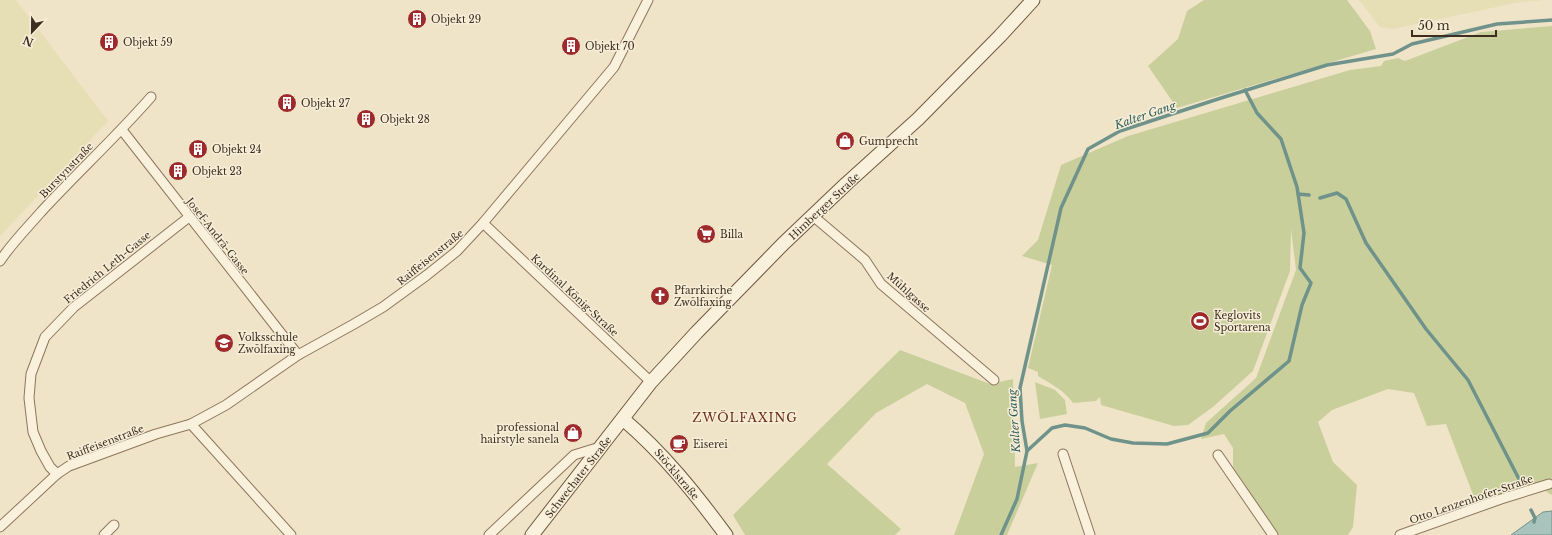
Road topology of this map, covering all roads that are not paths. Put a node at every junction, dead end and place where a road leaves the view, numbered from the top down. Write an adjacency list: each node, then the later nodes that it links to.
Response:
1 (648, 0): 7 (street, Raiffeisenstraße)
2 (1033, 0): 5 (main road, Himberger Straße)
3 (151, 97): 4 (street, Burstynstraße)
4 (122, 130): 6 (street, Josef-Andrä-Gasse); 8 (street, Burstynstraße)
5 (813, 216): 10 (street, Mühlgasse); 11 (main road, Himberger Straße)
6 (189, 217): 9 (street, Josef-Andrä-Gasse); 17 (street, Friedrich Leth-Gasse)
7 (483, 223): 9 (street, Raiffeisenstraße); 11 (street, Kardinal König-Straße)
8 (0, 261)
9 (298, 355): 13 (street, Raiffeisenstraße)
10 (994, 380)
11 (651, 382): 12 (main road, Himberger Straße)
12 (623, 419): 14 (main road, Schwechater Straße); 26 (main road, Stöcklstraße)
13 (191, 424): 17 (street, Raiffeisenstraße); 24 (street)
14 (602, 447): 22 (street); 25 (main road, Schwechater Straße)
15 (1063, 454): 27 (street)
16 (1218, 455): 28 (street)
17 (57, 474): 21 (street, Raiffeisenstraße)
18 (1549, 484): 20 (street, Otto Lenzenhofer-Straße)
19 (114, 525): 23 (street)
20 (1424, 526): 29 (street, Otto Lenzenhofer-Straße); 30 (street)
21 (0, 527)
22 (494, 533)
23 (104, 535)
24 (291, 535)
25 (532, 535)
26 (726, 535)
27 (1090, 535)
28 (1274, 535)
29 (1400, 535)
30 (1430, 535)

